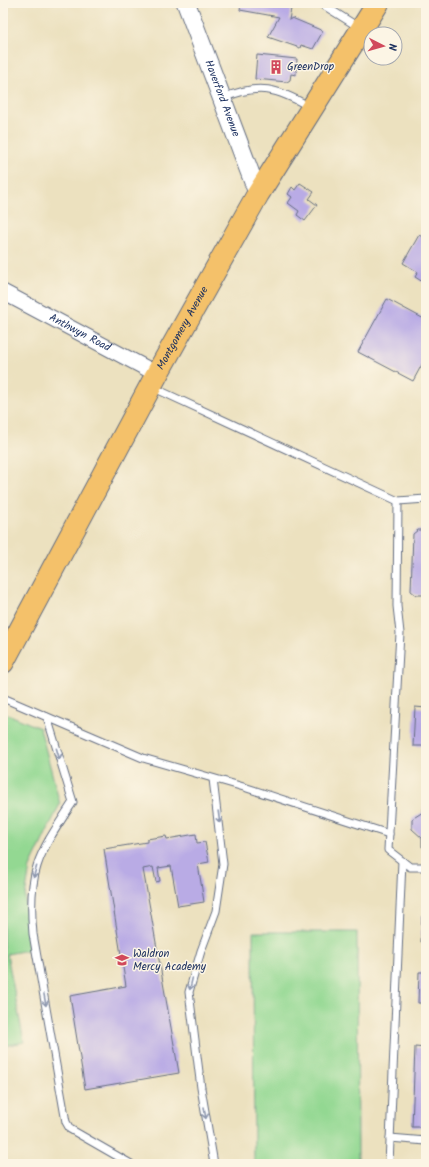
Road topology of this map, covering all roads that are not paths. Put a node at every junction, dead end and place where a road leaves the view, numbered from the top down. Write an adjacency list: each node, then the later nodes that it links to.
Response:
1 (186, 3): 5 (street, Haverford Avenue)
2 (320, 3): 4 (lane)
3 (378, 3): 4 (main road, Montgomery Avenue)
4 (361, 29): 6 (main road, Montgomery Avenue)
5 (222, 98): 6 (lane); 7 (street, Haverford Avenue)
6 (312, 108): 7 (main road, Montgomery Avenue)
7 (258, 194): 9 (main road, Montgomery Avenue)
8 (3, 292): 9 (street, Anthwyn Road)
9 (154, 380): 11 (lane); 12 (main road, Montgomery Avenue)
10 (426, 499): 11 (lane)
11 (398, 501): 16 (lane)
12 (3, 662)
13 (3, 698): 14 (lane)
14 (47, 717): 15 (lane); 21 (lane, one-way to 21)
15 (213, 779): 16 (lane); 22 (lane, one-way to 22)
16 (389, 834): 17 (lane)
17 (402, 861): 18 (lane); 19 (lane)
18 (426, 867)
19 (390, 1138): 20 (lane); 23 (lane)
20 (426, 1141)
21 (131, 1164)
22 (214, 1164)
23 (389, 1164)

